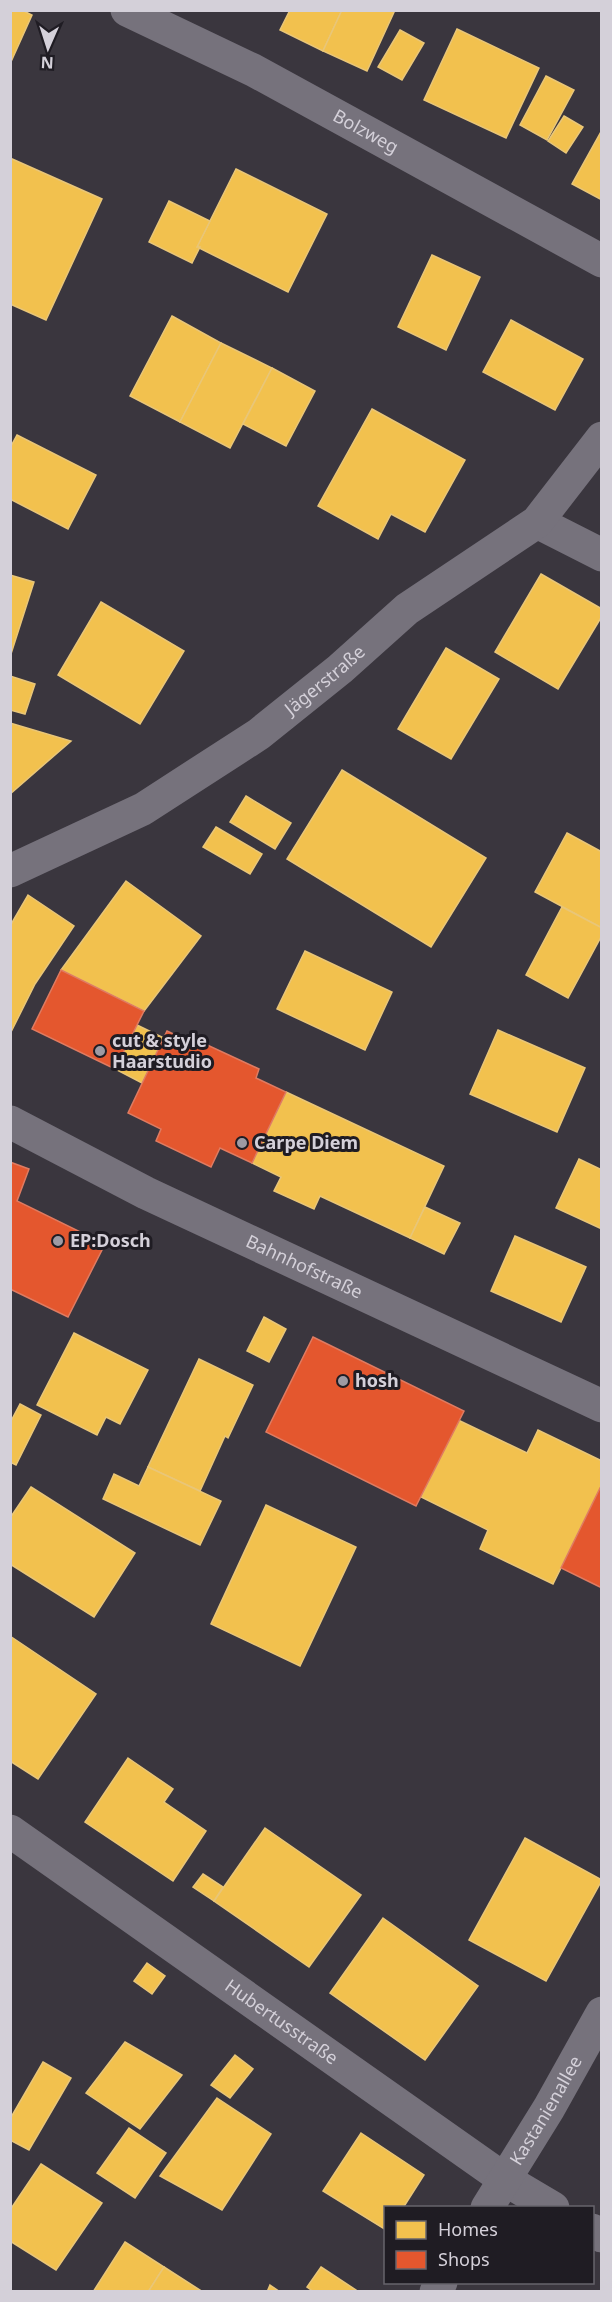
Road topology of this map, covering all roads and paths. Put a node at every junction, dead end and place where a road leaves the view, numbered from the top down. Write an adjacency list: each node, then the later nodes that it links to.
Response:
1 (127, 10): 2 (street, Bolzweg)
2 (602, 261)
3 (602, 438): 4 (street, Jägerstraße)
4 (537, 522): 5 (street); 6 (street, Jägerstraße)
5 (602, 555)
6 (10, 871)
7 (10, 1122): 8 (street, Bahnhofstraße)
8 (602, 1406)
9 (10, 1831): 11 (street, Hubertusstraße)
10 (602, 2013): 11 (street, Kastanienallee)
11 (504, 2179): 12 (street, Kastanienallee); 13 (street, Hubertusstraße)
12 (488, 2206)
13 (550, 2206)

